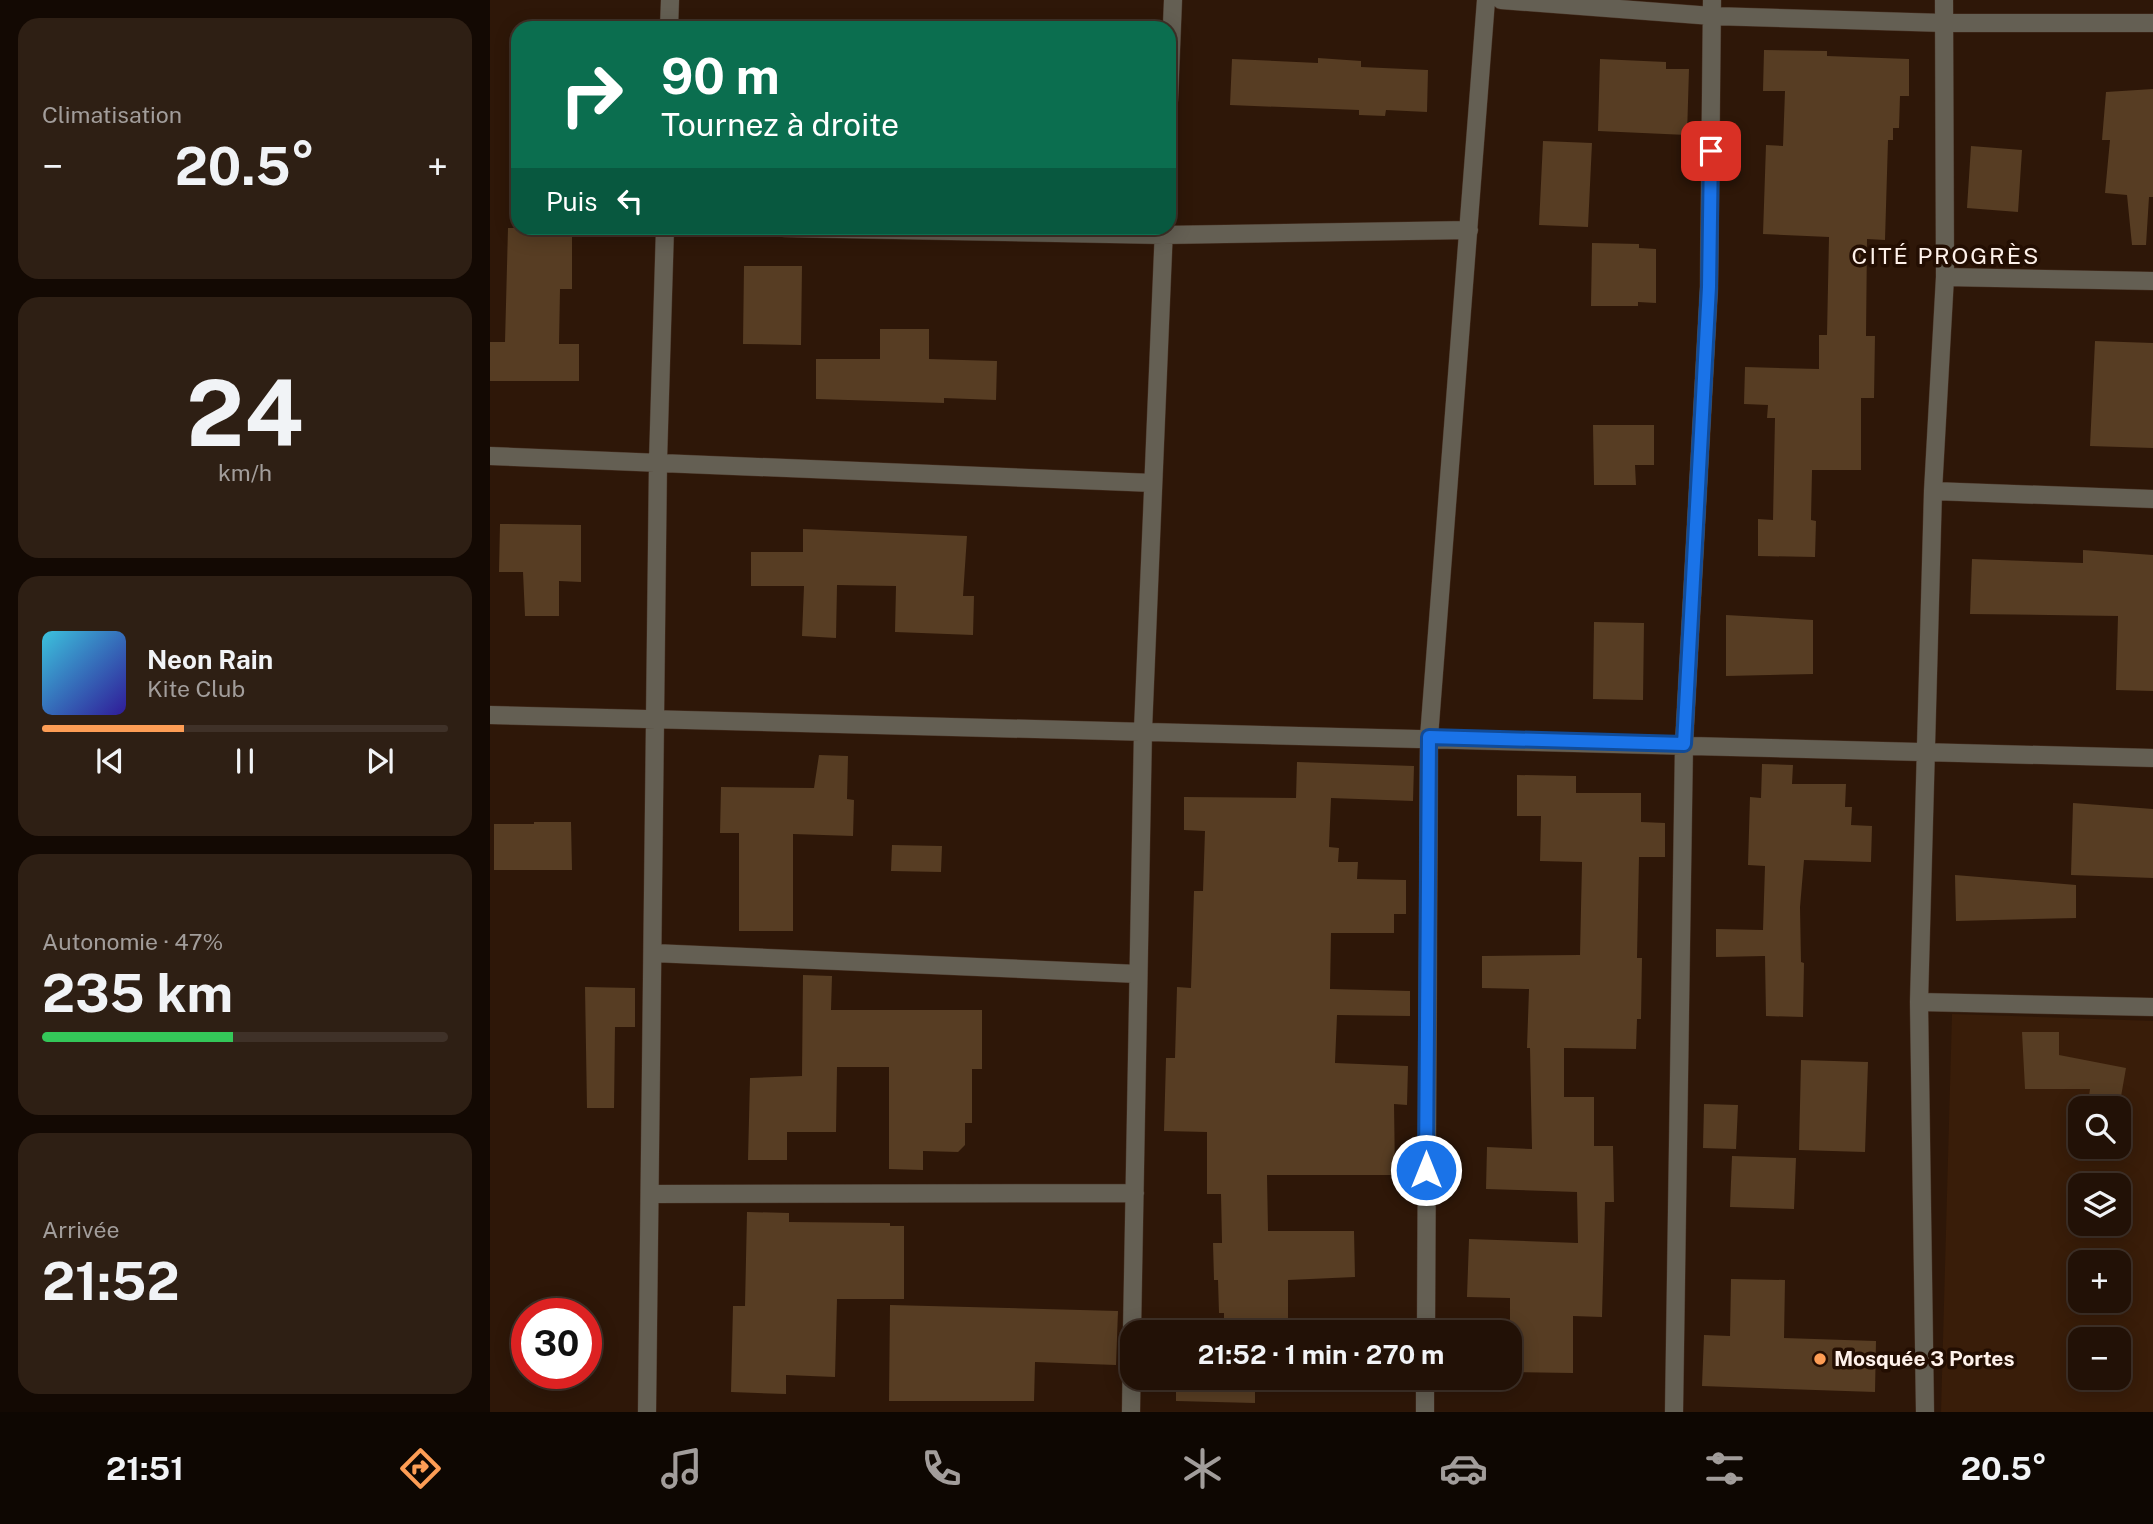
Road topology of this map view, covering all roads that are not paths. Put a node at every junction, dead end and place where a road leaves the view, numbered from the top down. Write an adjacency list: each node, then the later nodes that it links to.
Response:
1 (670, 0): 7 (street)
2 (1173, 0): 8 (street)
3 (1486, 0): 11 (street)
4 (1501, 0): 6 (street)
5 (1944, 0): 9 (street)
6 (1712, 8): 9 (street); 26 (street)
7 (669, 21)
8 (1172, 21)
9 (1944, 23): 10 (street); 15 (street)
10 (2153, 23)
11 (1469, 230): 12 (street); 25 (street)
12 (1176, 231)
13 (665, 235): 18 (street)
14 (1164, 235): 19 (street)
15 (1945, 277): 16 (street); 20 (street)
16 (2153, 281)
17 (490, 456): 18 (street)
18 (658, 461): 19 (street); 23 (street)
19 (1153, 483): 24 (street)
20 (1933, 491): 21 (street); 27 (street)
21 (2153, 499)
22 (490, 715): 23 (street)
23 (656, 720): 24 (street); 29 (street)
24 (1143, 730): 25 (street); 30 (street)
25 (1429, 737): 26 (street); 36 (street)
26 (1684, 744): 27 (street); 42 (street)
27 (1924, 751): 28 (street); 31 (street)
28 (2153, 758)
29 (653, 953): 30 (street); 34 (street)
30 (1138, 974): 33 (street)
31 (1919, 1002): 32 (street); 43 (street)
32 (2153, 1007)
33 (1135, 1193): 34 (street); 35 (street)
34 (650, 1194): 39 (street)
35 (1132, 1320)
36 (1426, 1320)
37 (1131, 1390): 40 (street)
38 (1425, 1390): 41 (street)
39 (647, 1412)
40 (1131, 1412)
41 (1425, 1412)
42 (1674, 1412)
43 (1925, 1412)

